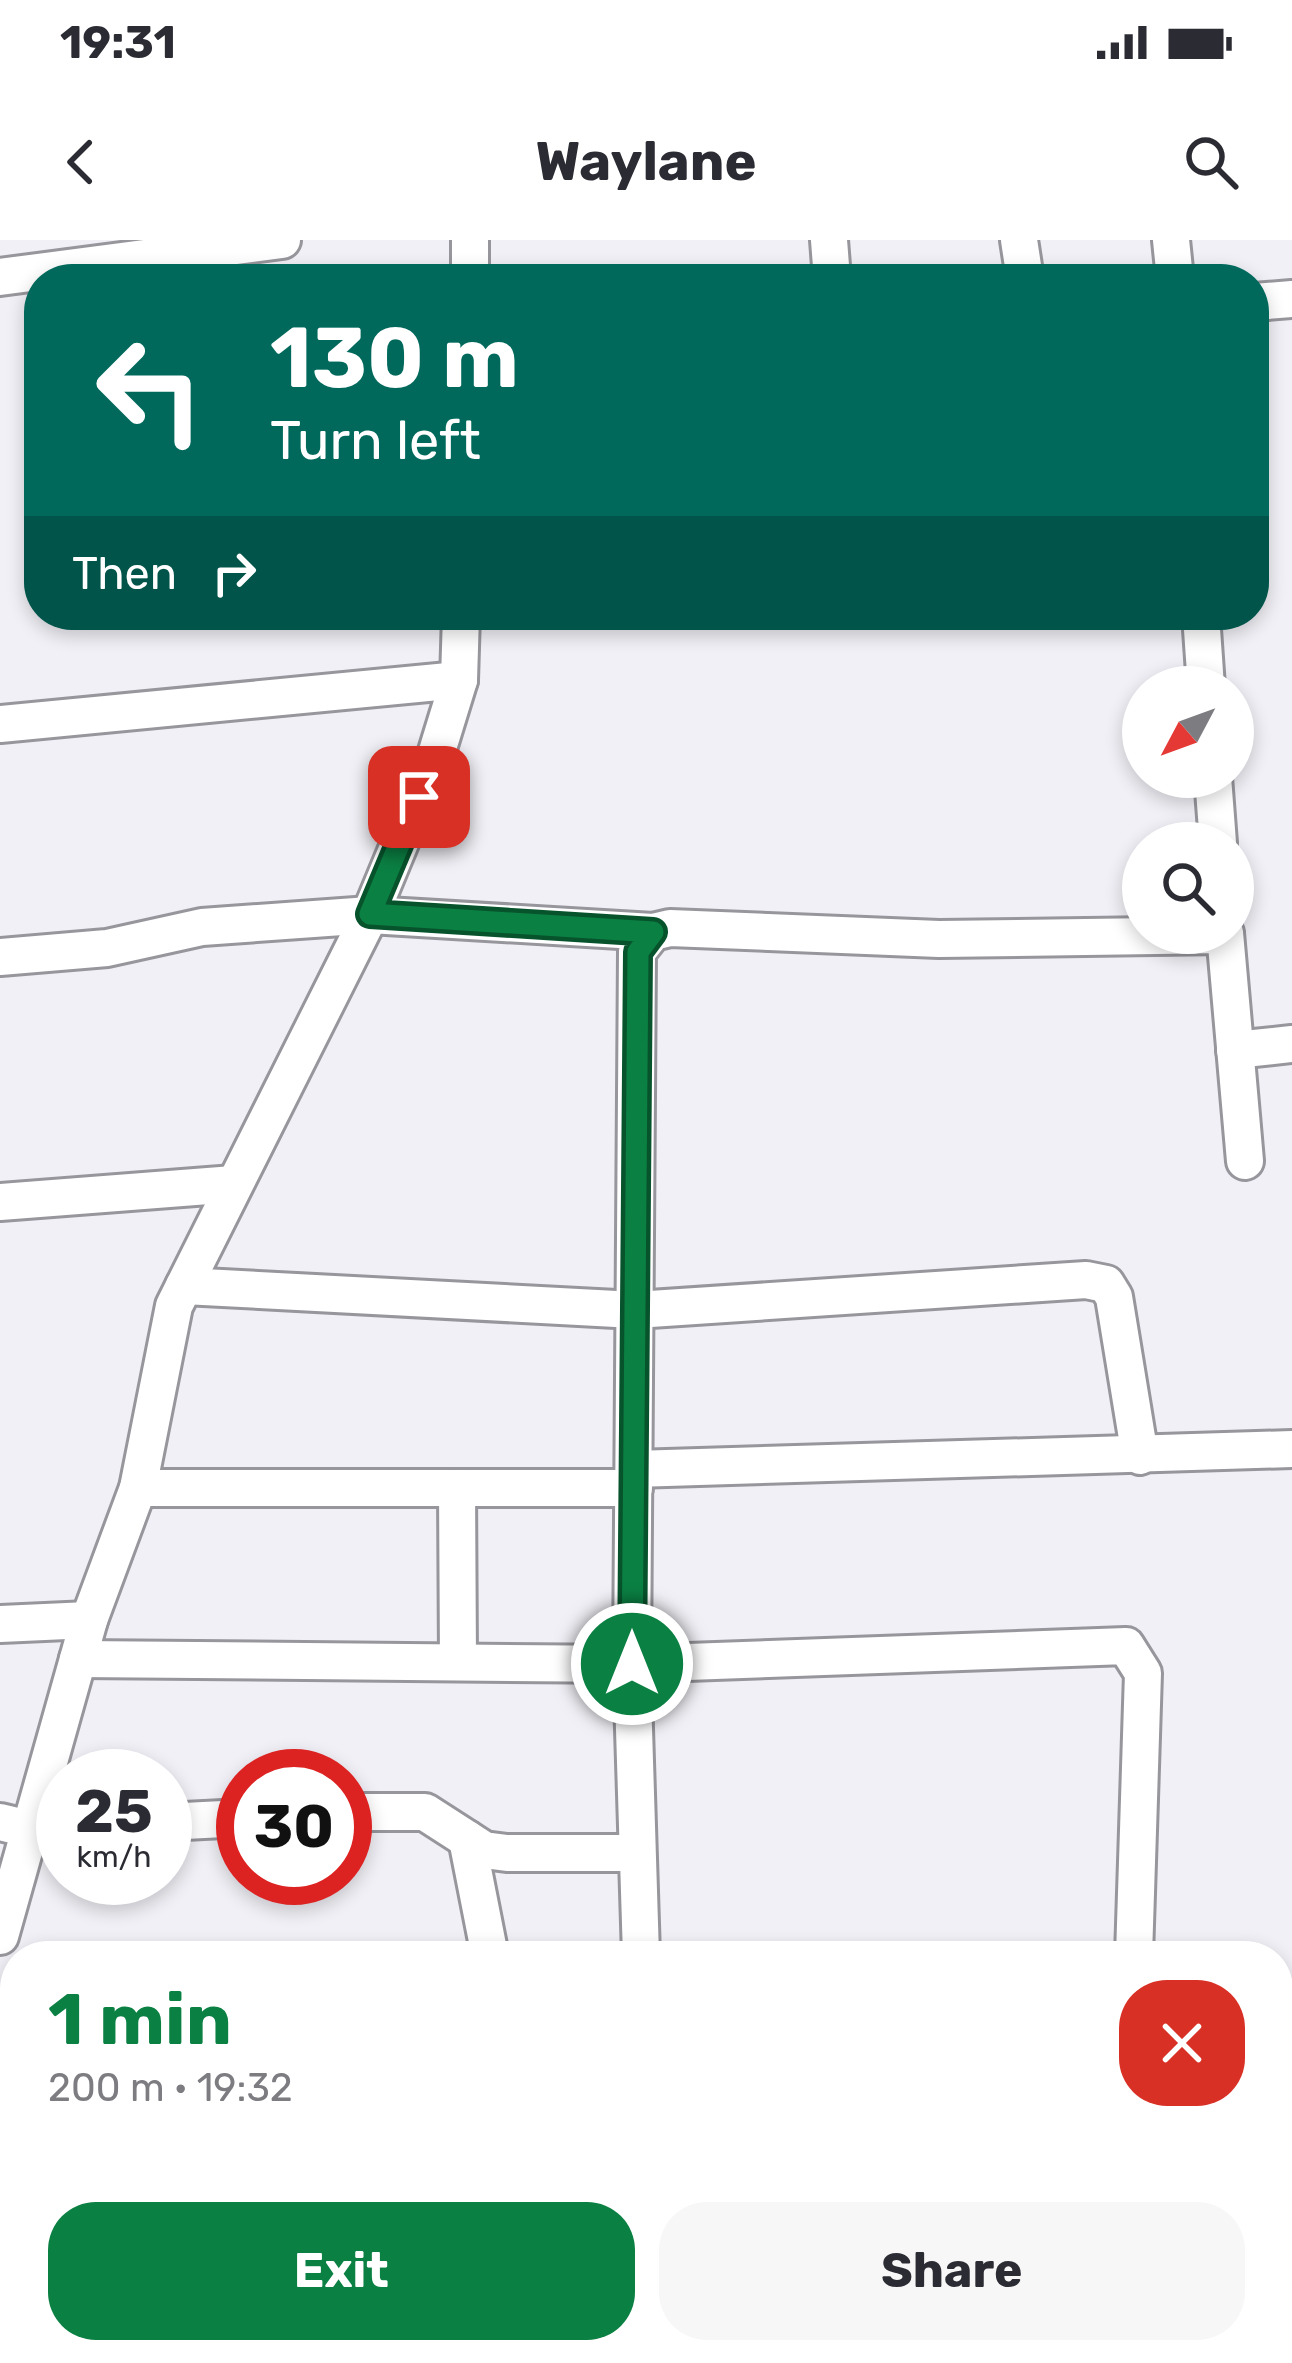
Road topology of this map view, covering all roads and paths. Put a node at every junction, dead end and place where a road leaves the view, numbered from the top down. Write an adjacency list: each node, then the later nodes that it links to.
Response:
1 (282, 240): 2 (street)
2 (99, 264)
3 (460, 630): 6 (street)
4 (1202, 630): 5 (street)
5 (1205, 666)
6 (458, 680): 7 (street); 8 (street)
7 (0, 724)
8 (370, 914): 9 (street); 12 (street); 16 (street)
9 (653, 932): 10 (street); 19 (street)
10 (1122, 936)
11 (1227, 954): 14 (street)
12 (0, 957)
13 (1292, 1044): 14 (street)
14 (1235, 1050): 15 (street)
15 (1244, 1161)
16 (234, 1184): 17 (street); 18 (street)
17 (0, 1202)
18 (184, 1286): 19 (street); 23 (street)
19 (635, 1310): 21 (street); 22 (street)
20 (1292, 1449): 21 (street)
21 (1140, 1456): 22 (street)
22 (634, 1478): 24 (street); 29 (street)
23 (138, 1488): 24 (street); 25 (street)
24 (458, 1488): 28 (street)
25 (88, 1620): 26 (street); 27 (street)
26 (0, 1624)
27 (79, 1659): 28 (street); 31 (street)
28 (458, 1663): 29 (street)
29 (632, 1664): 33 (street); 37 (street)
30 (372, 1812): 32 (street)
31 (31, 1826): 34 (street)
32 (467, 1839): 33 (street); 35 (street)
33 (638, 1853): 36 (street)
34 (0, 1936)
35 (487, 1941)
36 (641, 1941)
37 (1134, 1941)

